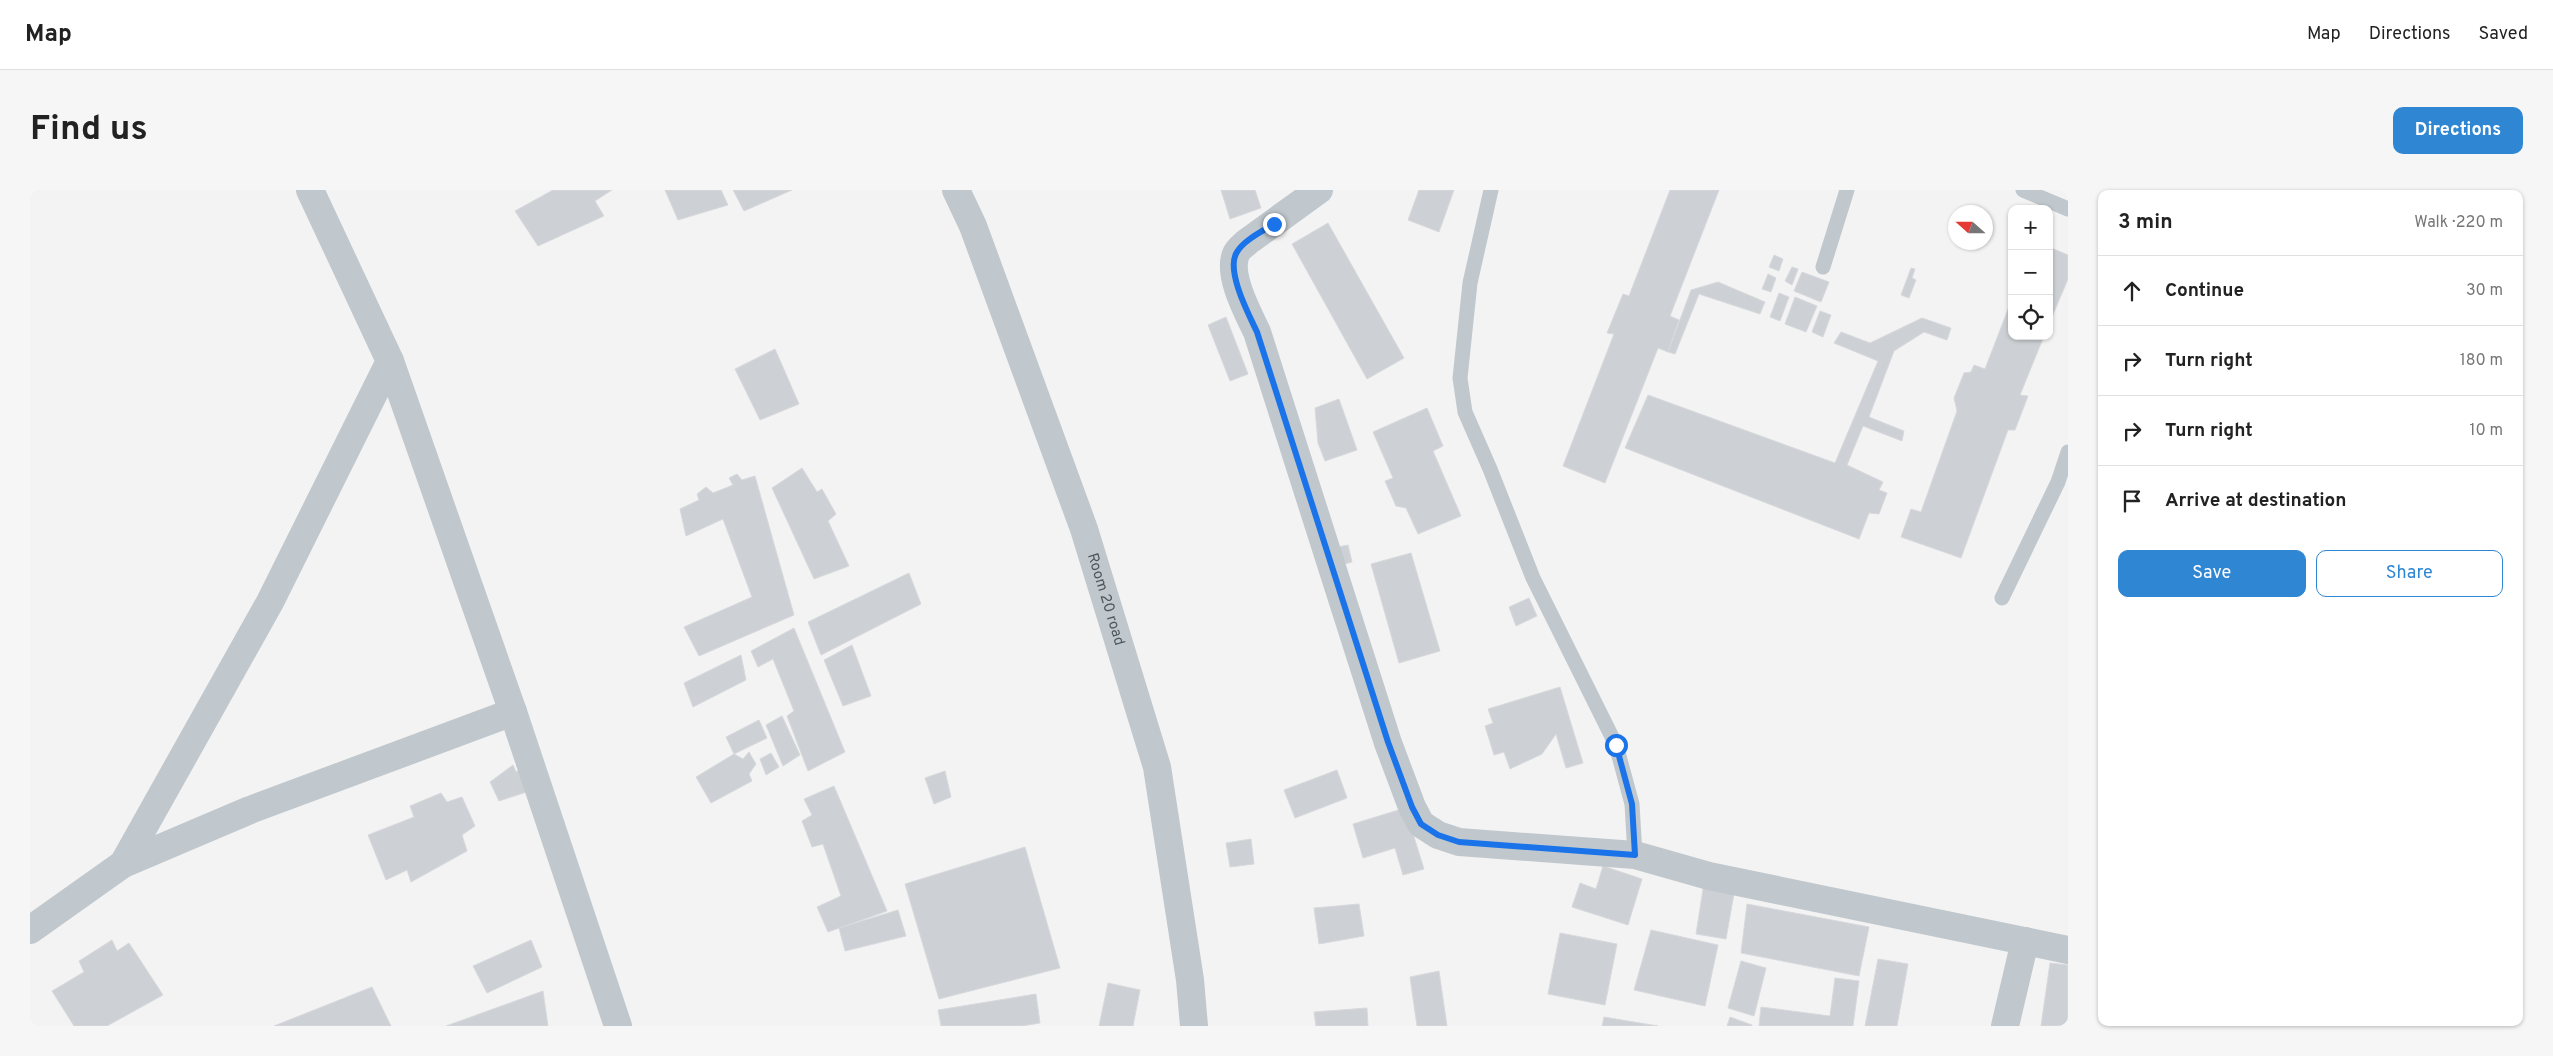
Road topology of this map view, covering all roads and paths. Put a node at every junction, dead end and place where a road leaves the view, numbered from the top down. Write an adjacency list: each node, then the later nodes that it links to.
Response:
1 (310, 190): 9 (street)
2 (956, 190): 19 (street, Room 20 road)
3 (1319, 190): 13 (street)
4 (1491, 190): 13 (lane)
5 (1847, 190): 8 (lane)
6 (2023, 190): 7 (lane)
7 (2068, 209)
8 (1823, 267)
9 (390, 361): 12 (street); 14 (street)
10 (2068, 452): 11 (lane)
11 (2002, 598)
12 (513, 712): 14 (street); 18 (street)
13 (1635, 855): 16 (street)
14 (123, 864): 15 (street)
15 (30, 930)
16 (2025, 941): 17 (street); 20 (street)
17 (2068, 950)
18 (618, 1026)
19 (1194, 1026)
20 (2005, 1026)

